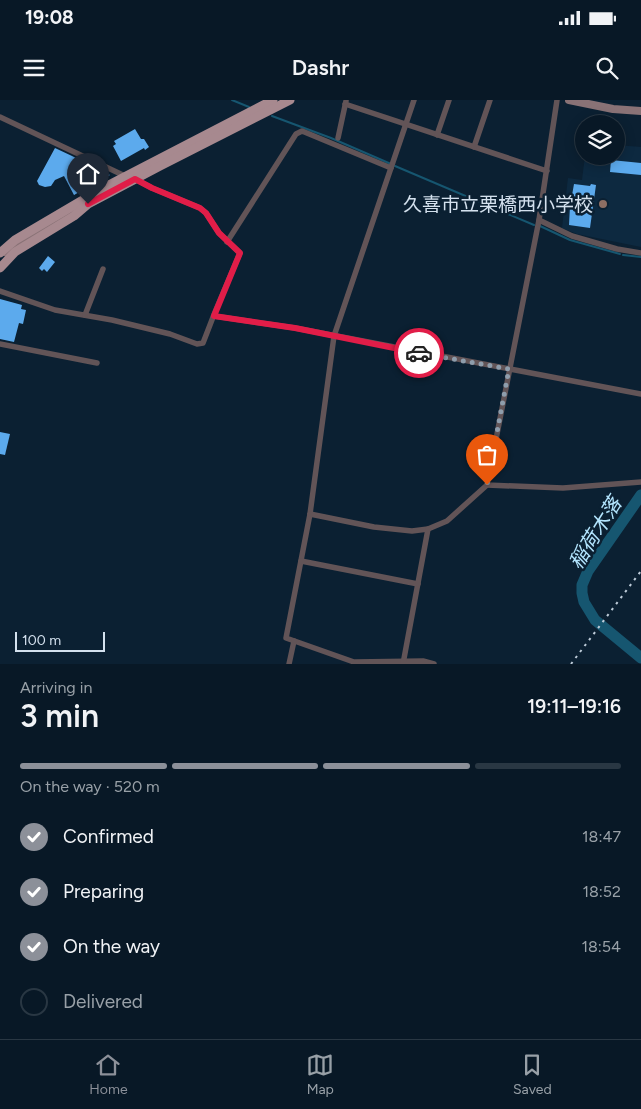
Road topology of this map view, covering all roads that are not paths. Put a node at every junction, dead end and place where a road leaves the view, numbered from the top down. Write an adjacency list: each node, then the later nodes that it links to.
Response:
1 (272, 100): 17 (main road)
2 (290, 100): 18 (main road)
3 (414, 100): 11 (street)
4 (449, 100): 12 (street)
5 (490, 100): 14 (street)
6 (557, 100): 16 (street)
7 (569, 100): 9 (street)
8 (346, 102): 11 (street); 13 (street)
9 (641, 111)
10 (0, 117): 17 (street)
11 (406, 124): 12 (street); 15 (street)
12 (437, 134): 14 (street)
13 (338, 138)
14 (474, 147): 16 (street)
15 (391, 168): 21 (street); 29 (street)
16 (546, 171): 20 (street)
17 (125, 176): 22 (main road)
18 (135, 179): 19 (main road); 21 (street)
19 (88, 204): 22 (street); 24 (main road)
20 (539, 220): 23 (street); 32 (street)
21 (227, 242): 28 (street)
22 (0, 253)
23 (641, 253)
24 (0, 268)
25 (104, 269): 27 (street)
26 (0, 291): 27 (street)
27 (84, 315): 28 (street)
28 (214, 316): 29 (street)
29 (334, 336): 32 (street); 36 (street)
30 (0, 344): 31 (street)
31 (97, 363)
32 (509, 369): 33 (street); 35 (street)
33 (641, 394)
34 (641, 482): 35 (street)
35 (487, 485): 37 (street)
36 (310, 514): 37 (street); 38 (street)
37 (428, 529): 39 (street)
38 (301, 561): 39 (street); 40 (street)
39 (418, 584): 41 (street)
40 (294, 641): 41 (street); 42 (street)
41 (403, 663): 43 (street)
42 (289, 664)
43 (434, 664)

